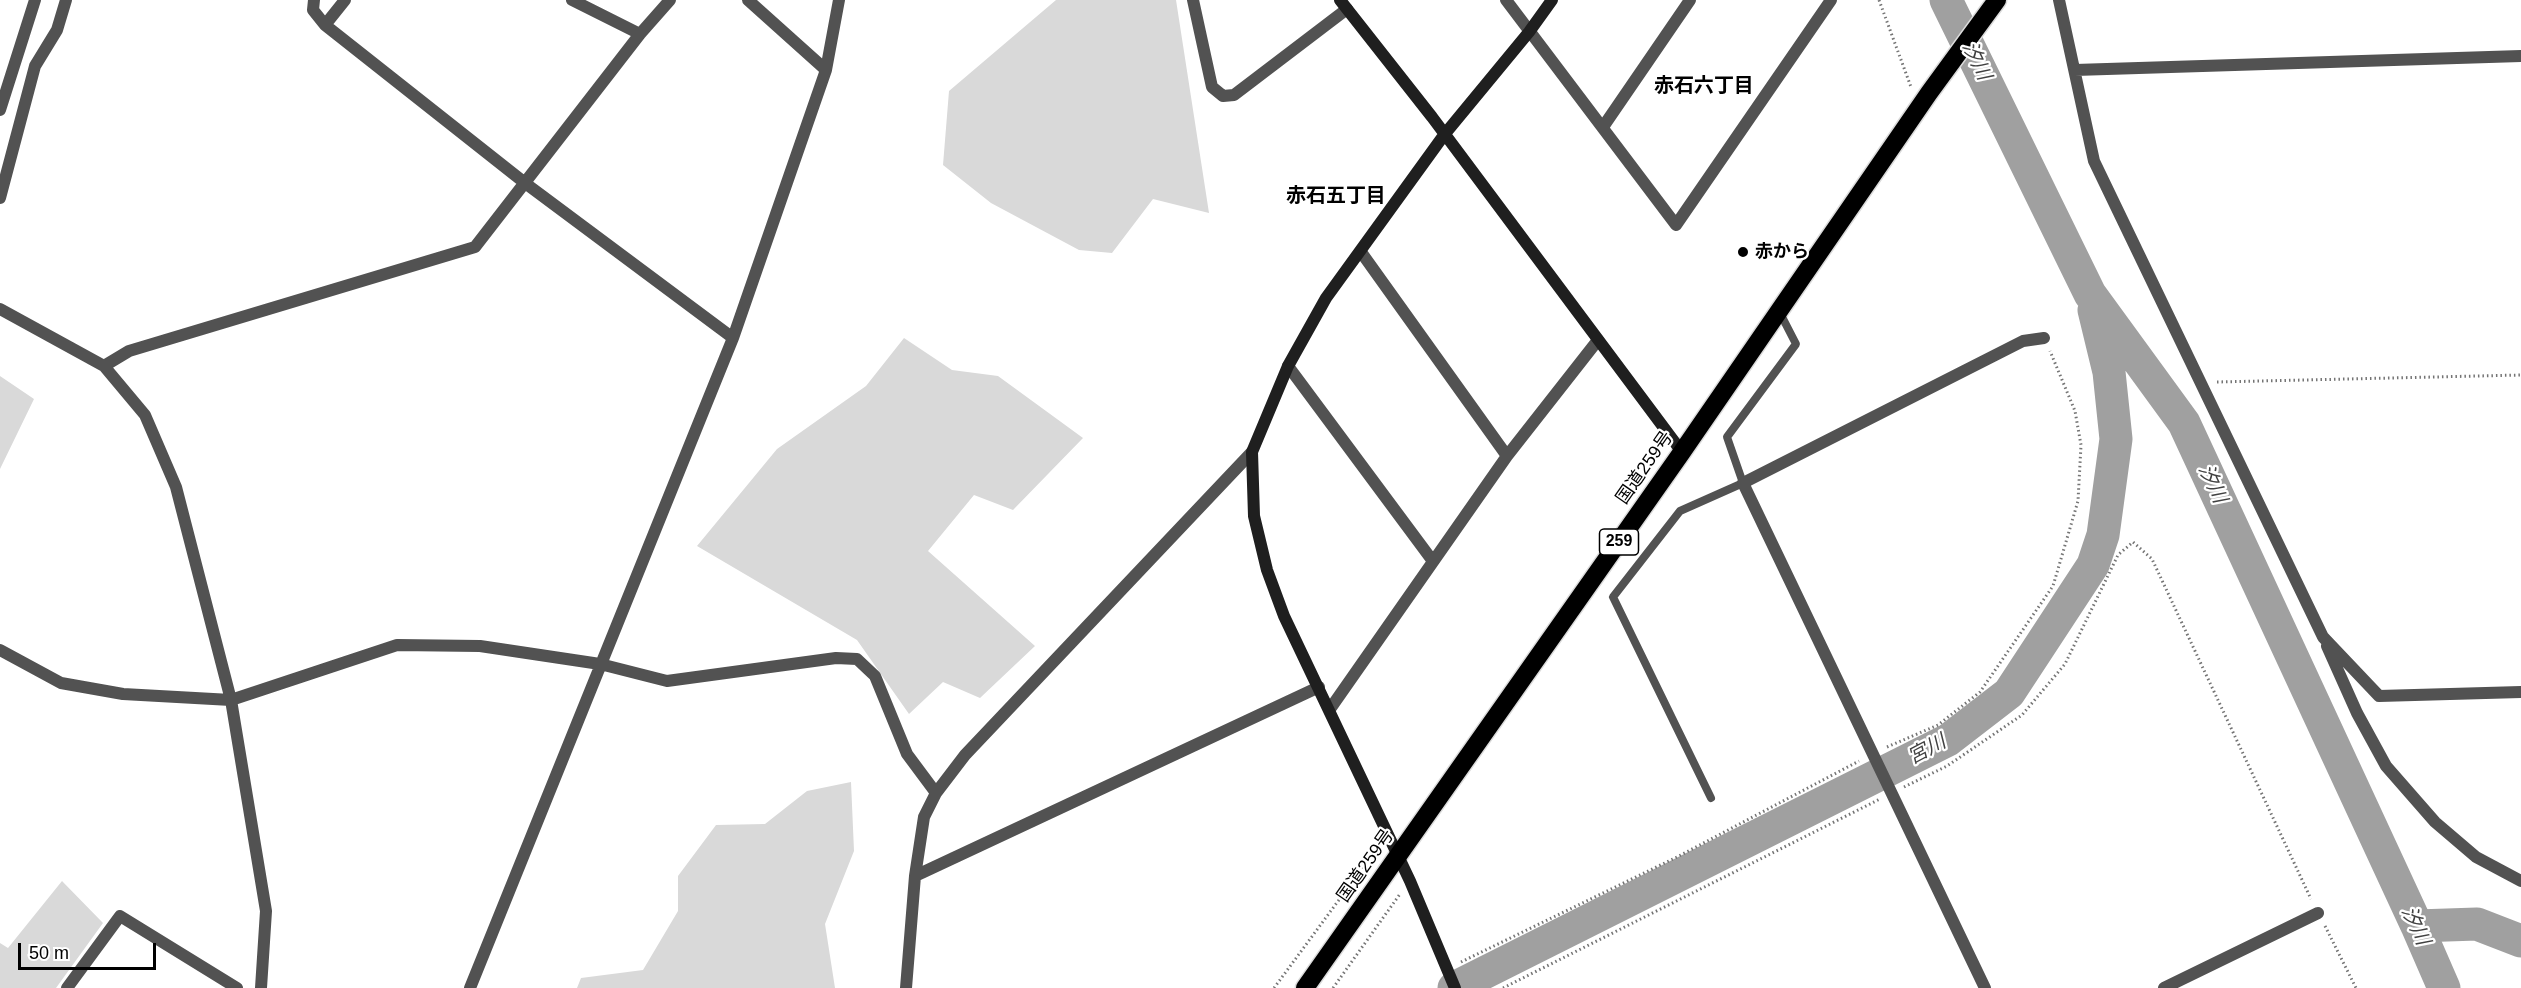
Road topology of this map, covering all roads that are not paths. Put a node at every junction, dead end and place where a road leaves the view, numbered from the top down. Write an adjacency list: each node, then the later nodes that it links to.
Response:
1 (35, 0): 23 (street)
2 (66, 0): 27 (street)
3 (314, 0): 17 (street)
4 (345, 0): 17 (street)
5 (572, 0): 19 (street)
6 (670, 0): 19 (street)
7 (748, 0): 21 (street)
8 (838, 0): 21 (street)
9 (1193, 0): 16 (street)
10 (1506, 0): 18 (street)
11 (1552, 0): 18 (street)
12 (1690, 0): 24 (street)
13 (1832, 0): 24 (street)
14 (1996, 0): 30 (highway, 国道259号 / 259)
15 (2059, 0): 22 (street)
16 (1343, 5): 25 (street)
17 (326, 25): 26 (street)
18 (1529, 33): 24 (street); 25 (street)
19 (640, 34): 26 (street)
20 (2521, 56): 22 (street)
21 (826, 70): 31 (street)
22 (2075, 70): 41 (street)
23 (0, 110)
24 (1603, 127)
25 (1444, 135): 28 (street); 33 (street)
26 (525, 183): 31 (street); 34 (street)
27 (0, 198)
28 (1361, 252): 35 (street); 38 (street)
29 (0, 309): 34 (street)
30 (1779, 311): 37 (highway, 国道259号 / 259); 39 (lane)
31 (732, 338): 43 (street)
32 (2044, 338): 39 (street)
33 (1598, 340): 37 (street); 38 (street)
34 (104, 366): 46 (street)
35 (1288, 366): 36 (street); 40 (street)
36 (1252, 452): 44 (street); 48 (street)
37 (1682, 452): 50 (highway, 国道259号 / 259)
38 (1507, 456): 40 (street)
39 (1743, 483): 49 (lane); 61 (street)
40 (1432, 560): 47 (street)
41 (2323, 637): 45 (street); 52 (street)
42 (0, 650): 46 (street)
43 (600, 664): 46 (street); 48 (street); 57 (street)
44 (1319, 687): 47 (street); 51 (street)
45 (2521, 692)
46 (231, 700): 56 (street)
47 (1330, 710): 50 (street)
48 (936, 793): 51 (street)
49 (1711, 798)
50 (1398, 857): 59 (highway, 国道259号 / 259); 60 (street)
51 (915, 876): 58 (street)
52 (2521, 881)
53 (2318, 913): 62 (street)
54 (67, 988): 55 (street)
55 (237, 988)
56 (261, 988)
57 (470, 988)
58 (906, 988)
59 (1305, 988)
60 (1455, 988)
61 (1985, 988)
62 (2164, 988)

